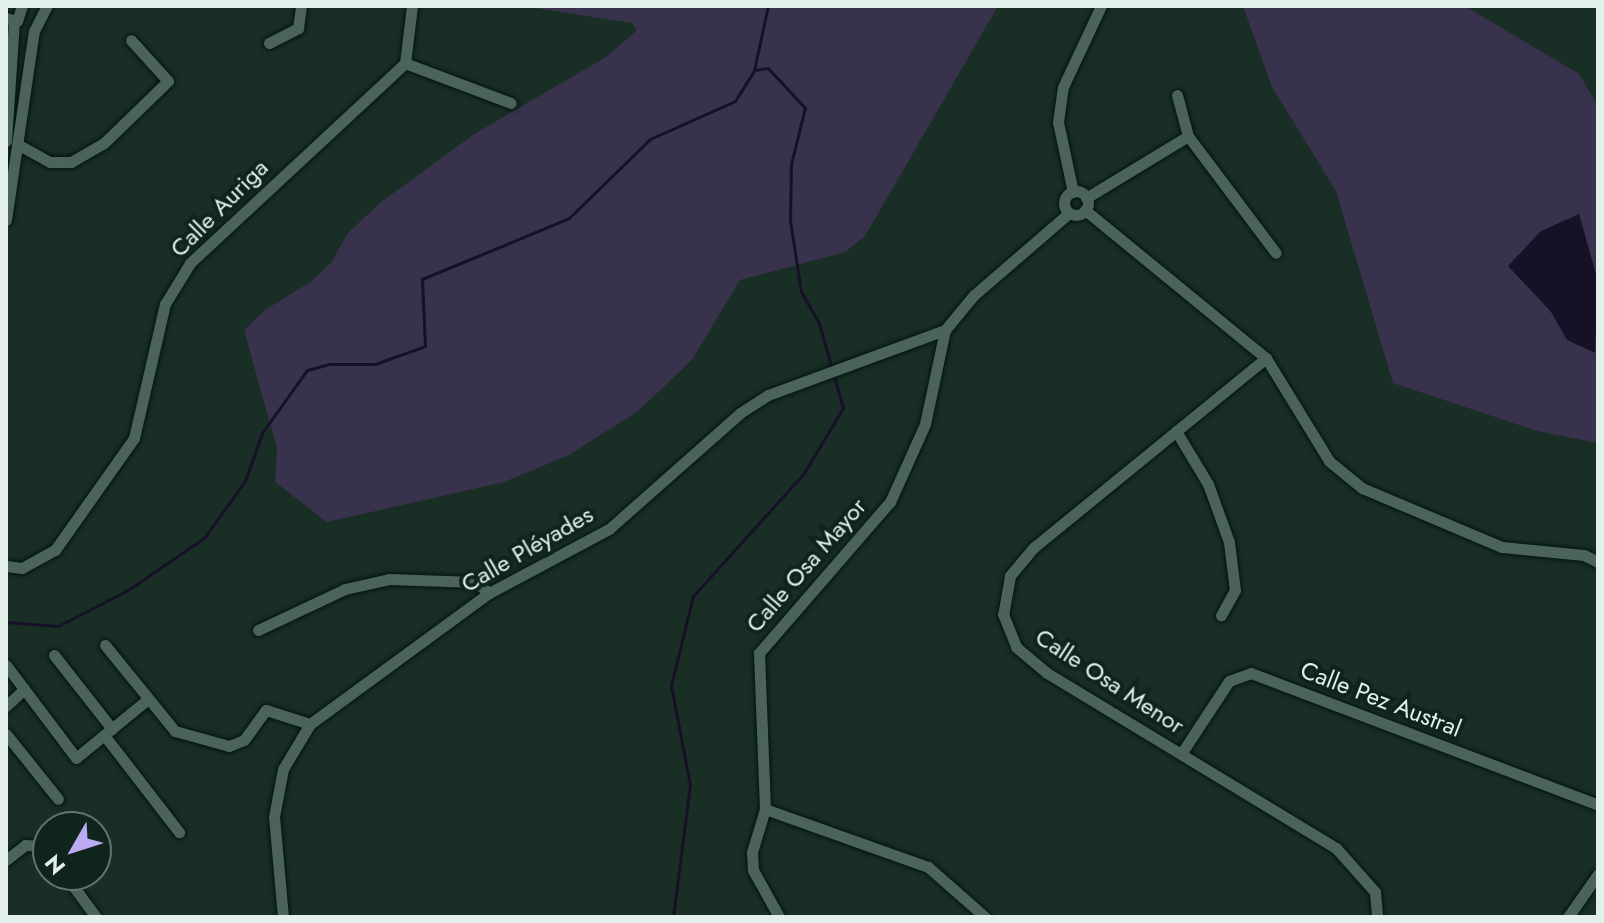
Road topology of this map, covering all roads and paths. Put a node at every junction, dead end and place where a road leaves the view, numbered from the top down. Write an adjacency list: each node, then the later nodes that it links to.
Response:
1 (47, 6): 7 (street)
2 (301, 6): 9 (street)
3 (412, 6): 10 (street)
4 (1101, 6): 16 (street)
5 (6, 11): 6 (street)
6 (14, 16): 7 (street); 14 (street)
7 (36, 26): 15 (street)
8 (131, 40): 15 (street)
9 (269, 43)
10 (405, 63): 12 (street); 25 (street, Calle Auriga)
11 (1177, 95): 13 (street)
12 (511, 103)
13 (1188, 136): 17 (street); 20 (street)
14 (6, 141)
15 (19, 145): 19 (street)
16 (1073, 192): 17 (street); 18 (street)
17 (1086, 204): 18 (street); 22 (street)
18 (1069, 213): 21 (street, Calle Osa Mayor)
19 (6, 220)
20 (1276, 253)
21 (945, 330): 26 (street, Calle Pléyades); 41 (street, Calle Osa Mayor)
22 (1266, 358): 23 (street, Calle Osa Menor); 24 (street)
23 (1176, 431): 27 (street); 38 (street, Calle Osa Menor)
24 (1598, 562)
25 (6, 566)
26 (489, 593): 28 (street); 35 (street, Calle Pléyades)
27 (1221, 615)
28 (258, 630)
29 (105, 645): 33 (street)
30 (54, 655): 36 (street)
31 (6, 665): 32 (street)
32 (24, 689): 34 (street); 36 (street)
33 (148, 699): 35 (street); 36 (street)
34 (6, 706)
35 (310, 724): 48 (street, Calle Pléyades)
36 (108, 732): 42 (street)
37 (6, 734): 39 (street)
38 (1181, 754): 40 (street, Calle Pez Austral); 51 (street, Calle Osa Menor)
39 (58, 799)
40 (1598, 805)
41 (765, 809): 49 (street, Calle Osa Mayor); 50 (street)
42 (179, 832)
43 (32, 845): 44 (street)
44 (6, 860)
45 (1598, 874): 52 (street)
46 (77, 891): 47 (street)
47 (96, 917)
48 (283, 917)
49 (779, 917)
50 (985, 917)
51 (1377, 917)
52 (1568, 917)

